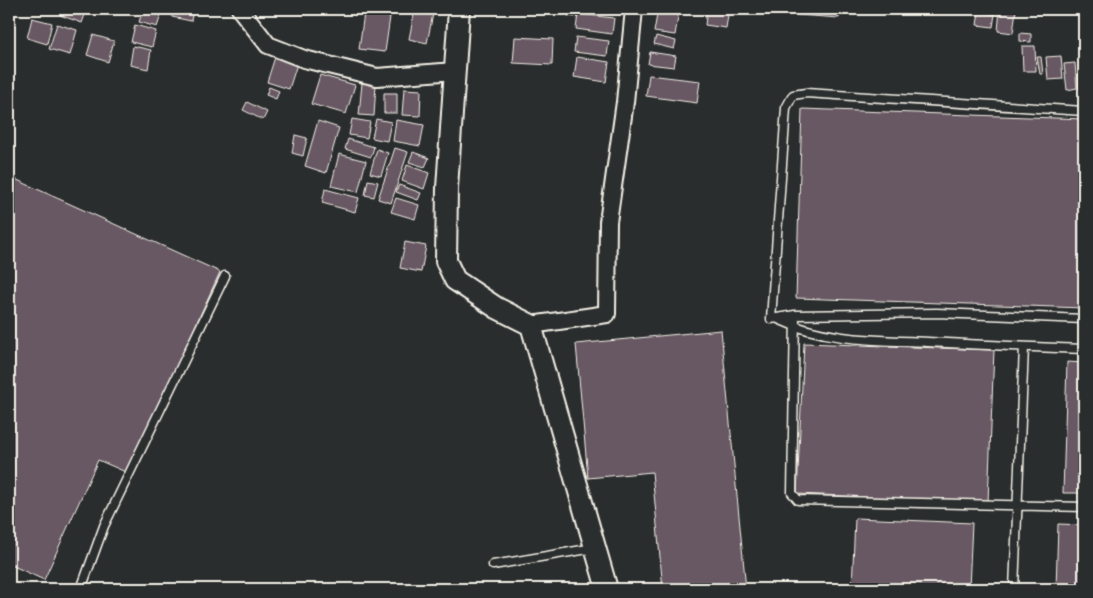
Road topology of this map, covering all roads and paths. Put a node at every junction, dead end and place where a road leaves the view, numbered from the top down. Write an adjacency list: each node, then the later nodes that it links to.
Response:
1 (240, 9): 4 (street)
2 (459, 9): 4 (street)
3 (634, 9): 10 (street)
4 (455, 71): 10 (street)
5 (1084, 111): 8 (lane)
6 (225, 276): 18 (lane)
7 (795, 315): 8 (lane); 9 (lane); 11 (lane)
8 (778, 319): 11 (lane)
9 (1084, 319)
10 (531, 325): 16 (street)
11 (794, 326): 12 (lane); 14 (lane)
12 (1024, 347): 13 (lane); 14 (lane)
13 (1084, 349)
14 (1018, 505): 15 (lane); 20 (lane)
15 (1084, 507)
16 (594, 548): 17 (lane); 19 (street)
17 (492, 565)
18 (81, 589)
19 (607, 589)
20 (1014, 589)

